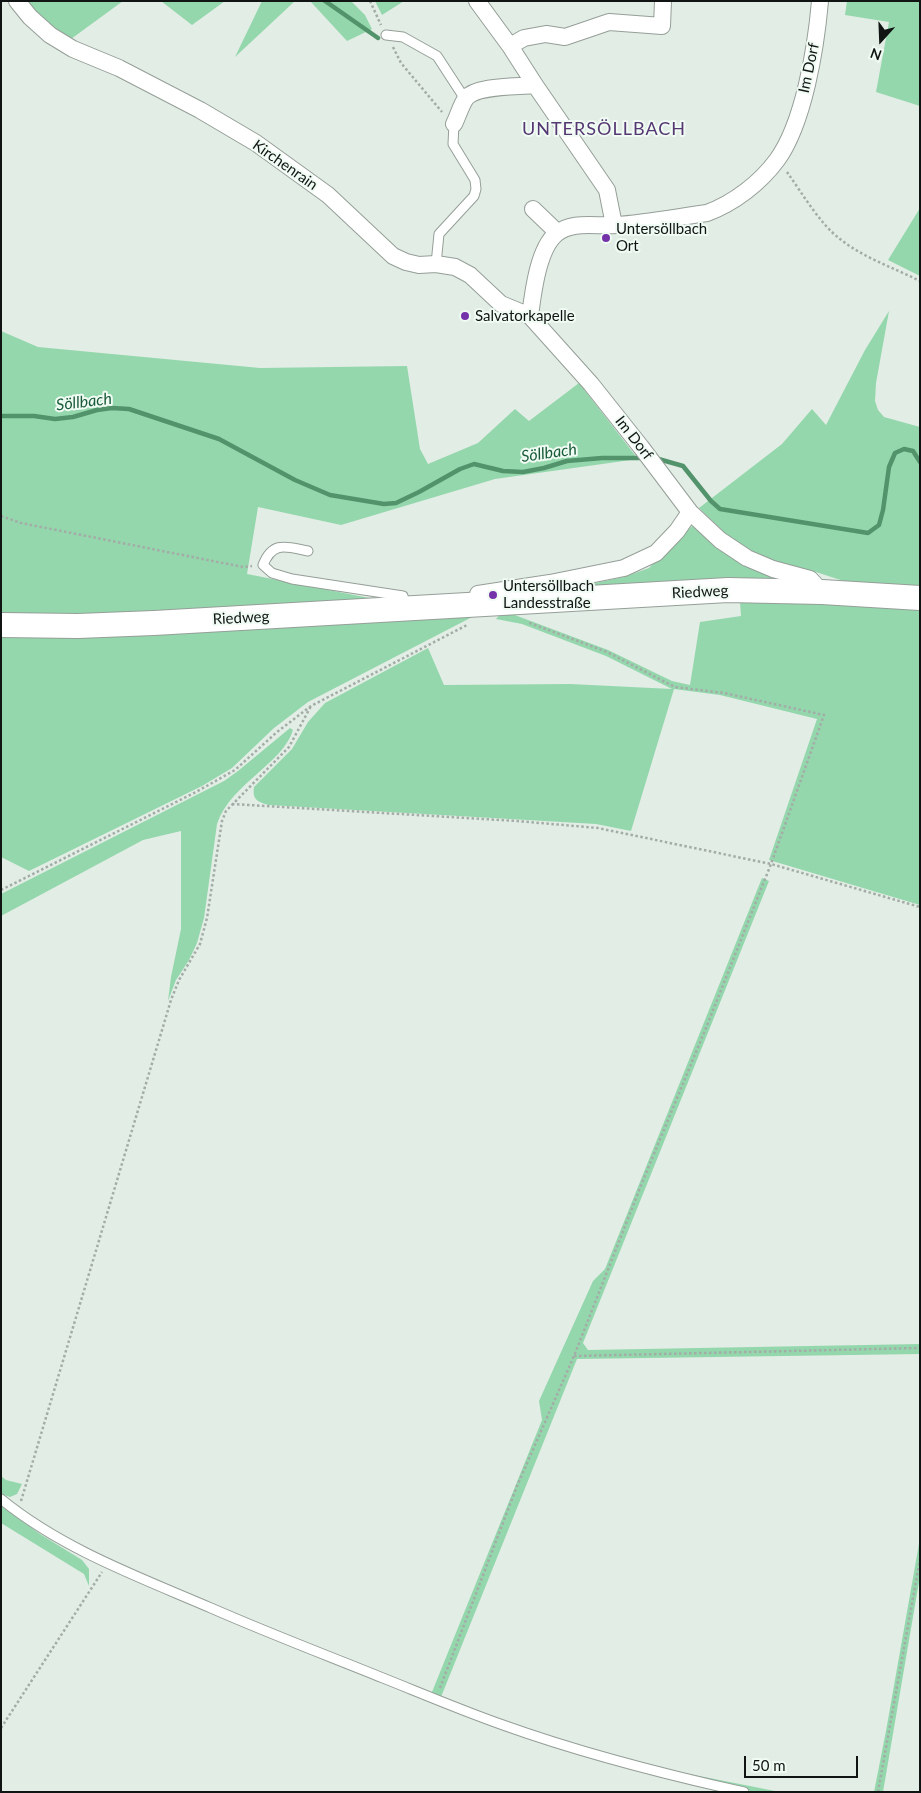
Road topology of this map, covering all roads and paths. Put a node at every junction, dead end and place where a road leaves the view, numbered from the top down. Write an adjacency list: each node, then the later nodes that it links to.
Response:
1 (17, 1): 15 (street, Kirchenrain)
2 (370, 1): 6 (path)
3 (477, 1): 7 (street)
4 (662, 1): 7 (street)
5 (820, 1): 11 (street, Im Dorf)
6 (386, 35): 9 (lane); 10 (path)
7 (510, 46): 8 (street)
8 (535, 86): 9 (street); 13 (street)
9 (465, 99): 10 (street)
10 (454, 124): 15 (lane)
11 (777, 160): 13 (street, Im Dorf); 16 (path)
12 (533, 209): 14 (street)
13 (614, 225): 14 (street, Im Dorf)
14 (557, 232): 17 (street)
15 (436, 264): 17 (street, Kirchenrain)
16 (920, 281)
17 (530, 316): 18 (street, Im Dorf)
18 (690, 512): 22 (street, Im Dorf); 25 (street)
19 (1, 516): 21 (path)
20 (308, 551): 21 (lane)
21 (263, 565): 24 (lane)
22 (822, 592): 23 (main road, Riedweg); 25 (main road, Riedweg)
23 (920, 598)
24 (407, 609): 25 (main road, Riedweg); 27 (main road, Riedweg)
25 (474, 615): 28 (path)
26 (522, 620): 30 (path)
27 (1, 625)
28 (311, 706): 29 (path); 31 (path)
29 (232, 804): 30 (path); 36 (path)
30 (771, 864): 32 (path); 34 (path)
31 (1, 890)
32 (920, 907)
33 (920, 1348): 34 (path)
34 (574, 1356): 39 (path)
35 (1, 1499): 36 (lane)
36 (17, 1512): 38 (lane)
37 (920, 1559): 42 (path)
38 (108, 1563): 39 (lane); 40 (path)
39 (436, 1699): 41 (lane)
40 (1, 1728)
41 (744, 1792)
42 (878, 1792)

